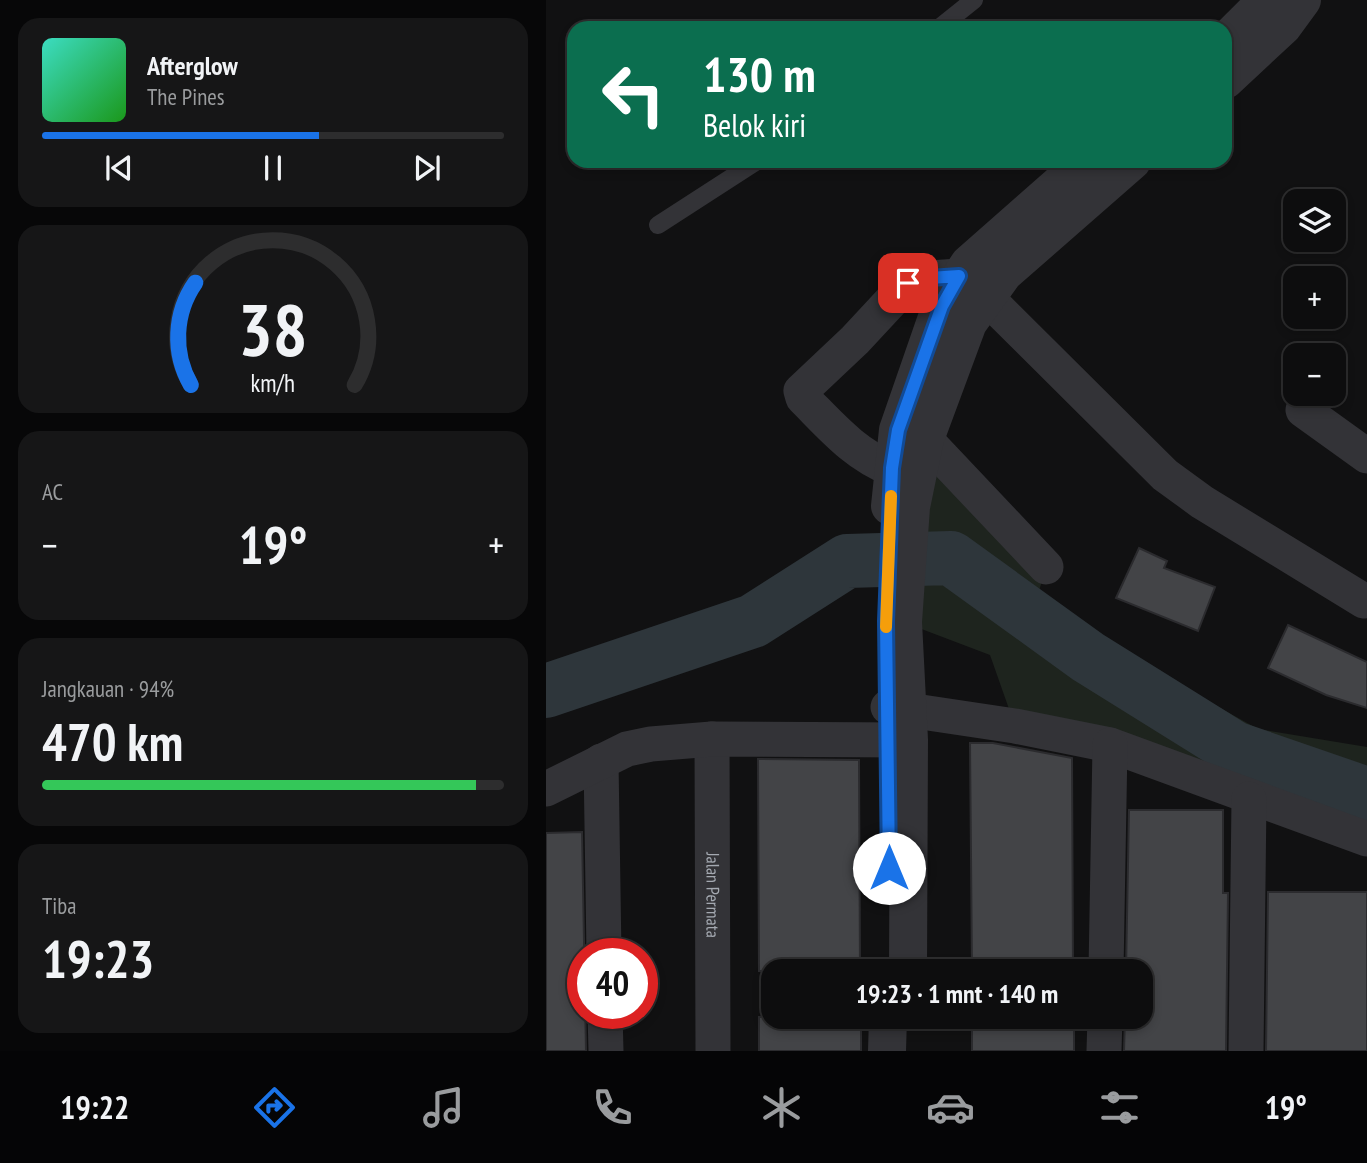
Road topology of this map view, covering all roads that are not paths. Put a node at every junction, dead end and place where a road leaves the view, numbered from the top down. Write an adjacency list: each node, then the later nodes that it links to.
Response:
1 (974, 0): 4 (lane)
2 (1267, 0): 5 (street)
3 (1301, 0): 6 (street)
4 (948, 21)
5 (1232, 35)
6 (1232, 73)
7 (746, 168): 10 (lane)
8 (1078, 168): 11 (street)
9 (1124, 168): 11 (street)
10 (658, 225)
11 (972, 286): 13 (street); 15 (street); 18 (street)
12 (1303, 410): 14 (street)
13 (911, 434): 15 (street); 16 (street); 17 (street)
14 (1367, 456)
15 (892, 468): 16 (street)
16 (901, 507): 19 (street)
17 (1046, 567)
18 (1364, 601)
19 (899, 724): 20 (street); 21 (street); 27 (street); 28 (street)
20 (712, 739): 22 (street); 35 (street, Jalan Permata)
21 (1110, 745): 24 (street); 29 (street)
22 (601, 761): 23 (street); 26 (street)
23 (546, 789)
24 (1250, 799): 25 (street); 39 (street)
25 (1367, 839)
26 (604, 938)
27 (889, 959)
28 (908, 959)
29 (1106, 959)
30 (605, 1029): 34 (street)
31 (888, 1029): 36 (street)
32 (908, 1029): 37 (street)
33 (1105, 1029): 38 (street)
34 (606, 1051)
35 (713, 1051)
36 (887, 1051)
37 (907, 1051)
38 (1104, 1051)
39 (1246, 1051)

